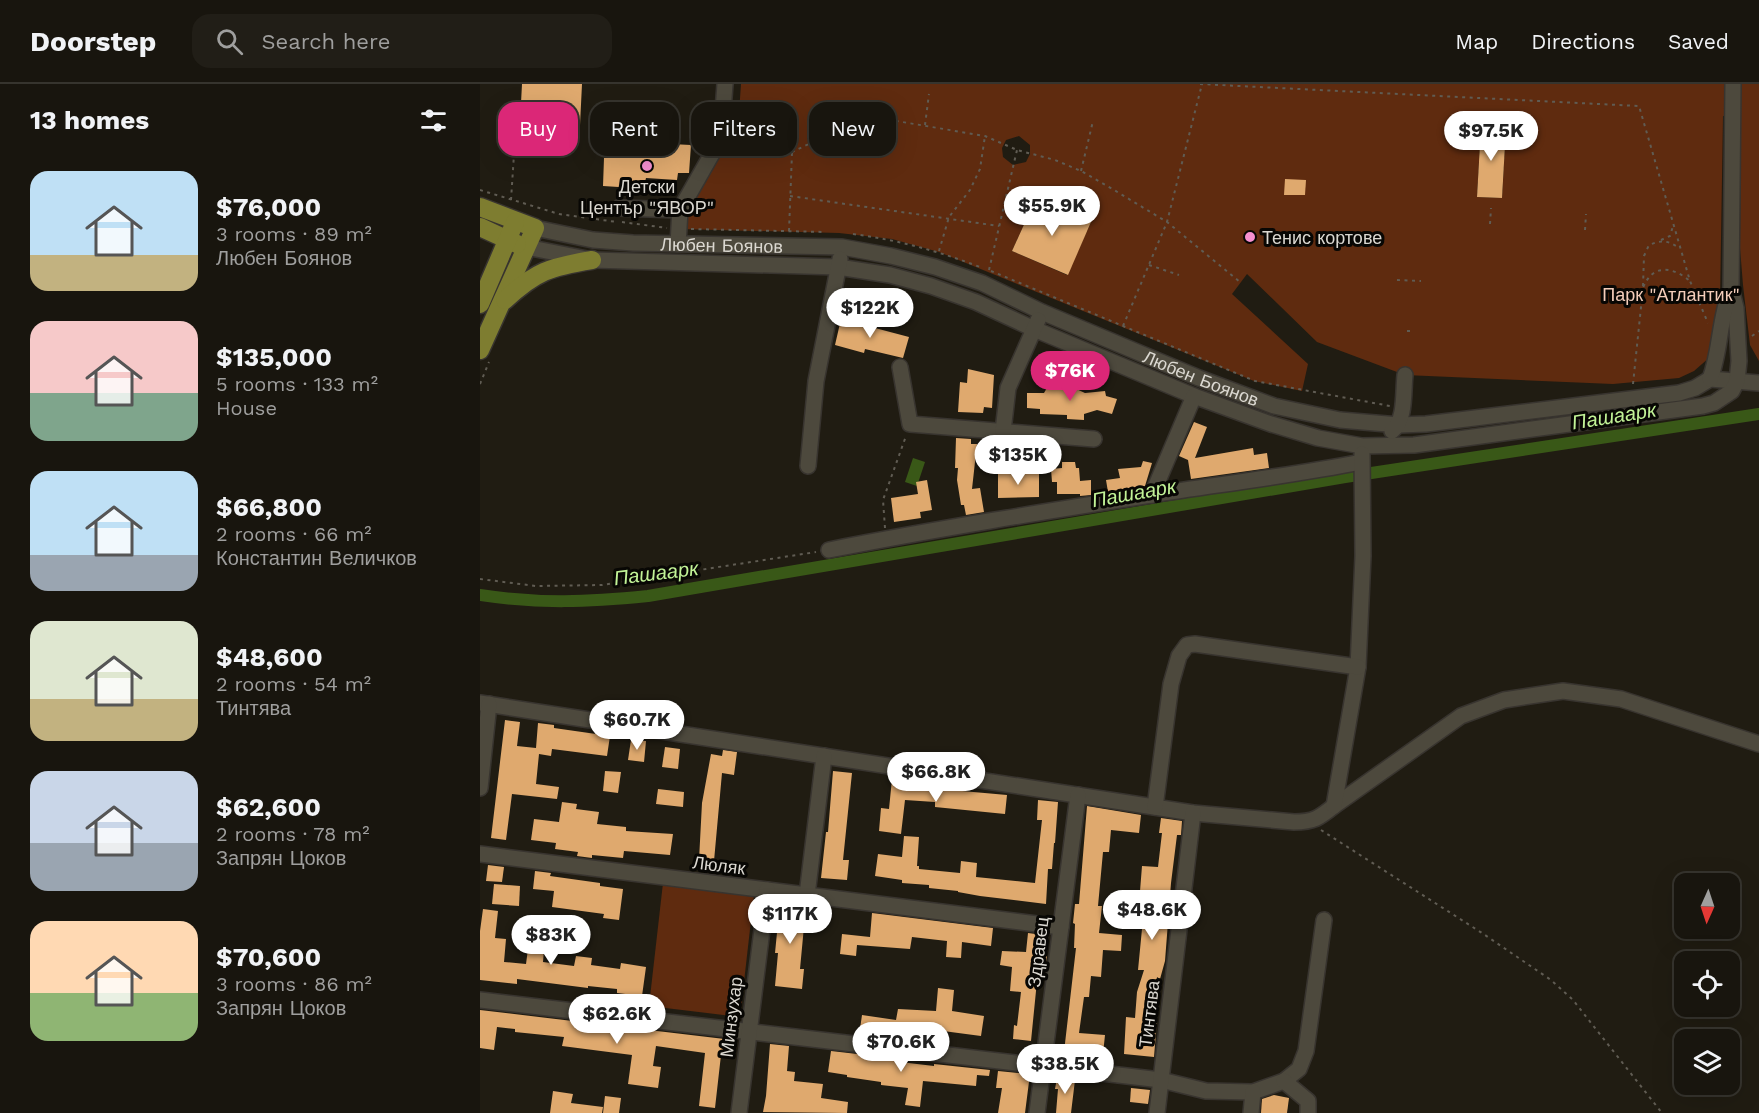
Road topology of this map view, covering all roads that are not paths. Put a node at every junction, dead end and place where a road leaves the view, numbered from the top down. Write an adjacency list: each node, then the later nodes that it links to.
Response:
1 (725, 84): 5 (street)
2 (1733, 84): 15 (street)
3 (480, 207): 6 (main road, Любен Боянов)
4 (619, 208): 5 (street)
5 (680, 210): 10 (street)
6 (514, 222): 8 (main road, Любен Боянов); 9 (main road)
7 (480, 227): 9 (main road, Любен Боянов)
8 (535, 228): 10 (street, Любен Боянов); 11 (main road)
9 (506, 240): 11 (main road, Любен Боянов); 16 (main road)
10 (678, 244): 12 (street, Любен Боянов)
11 (526, 247): 13 (street, Любен Боянов); 16 (main road)
12 (842, 248): 14 (street); 17 (street, Любен Боянов)
13 (592, 260): 14 (street, Любен Боянов); 16 (main road)
14 (838, 267): 18 (street, Любен Боянов); 31 (street)
15 (1731, 289): 22 (street); 24 (street)
16 (485, 300): 19 (main road)
17 (1042, 312): 18 (street); 26 (street, Любен Боянов)
18 (1034, 329): 25 (street, Любен Боянов); 27 (street)
19 (486, 352)
20 (900, 367): 27 (street)
21 (1405, 375): 26 (street)
22 (1710, 379): 24 (street, Любен Боянов); 26 (street, Любен Боянов)
23 (1759, 383): 24 (street, Любен Боянов)
24 (1735, 386): 29 (street, Любен Боянов)
25 (1194, 396): 29 (street, Любен Боянов); 32 (street)
26 (1398, 425): 29 (street)
27 (1004, 431): 28 (street)
28 (1094, 439)
29 (1362, 446): 30 (street)
30 (1361, 464): 32 (street); 34 (street)
31 (808, 466)
32 (1152, 495): 33 (street)
33 (829, 550)
34 (1358, 667): 40 (street); 41 (street)
35 (485, 704): 37 (street); 38 (street)
36 (1759, 744): 40 (street)
37 (824, 756): 39 (street); 45 (street)
38 (480, 788)
39 (1078, 795): 41 (street); 47 (street, Здравец)
40 (1334, 806): 42 (street)
41 (1155, 807): 42 (street)
42 (1193, 813): 51 (street, Тинтява)
43 (480, 854): 44 (street, Люляк)
44 (766, 890): 45 (street, Люляк); 49 (street, Минзухар)
45 (807, 895): 47 (street, Люляк)
46 (1324, 920): 52 (street)
47 (1061, 927): 50 (street, Здравец)
48 (480, 1000): 49 (street)
49 (749, 1032): 50 (street); 54 (street, Минзухар)
50 (1043, 1066): 51 (street); 55 (street, Здравец)
51 (1161, 1080): 53 (street); 56 (street, Тинтява)
52 (1284, 1081): 53 (street); 58 (street)
53 (1253, 1092): 57 (street)
54 (739, 1113)
55 (1037, 1113)
56 (1157, 1113)
57 (1251, 1113)
58 (1308, 1113)

